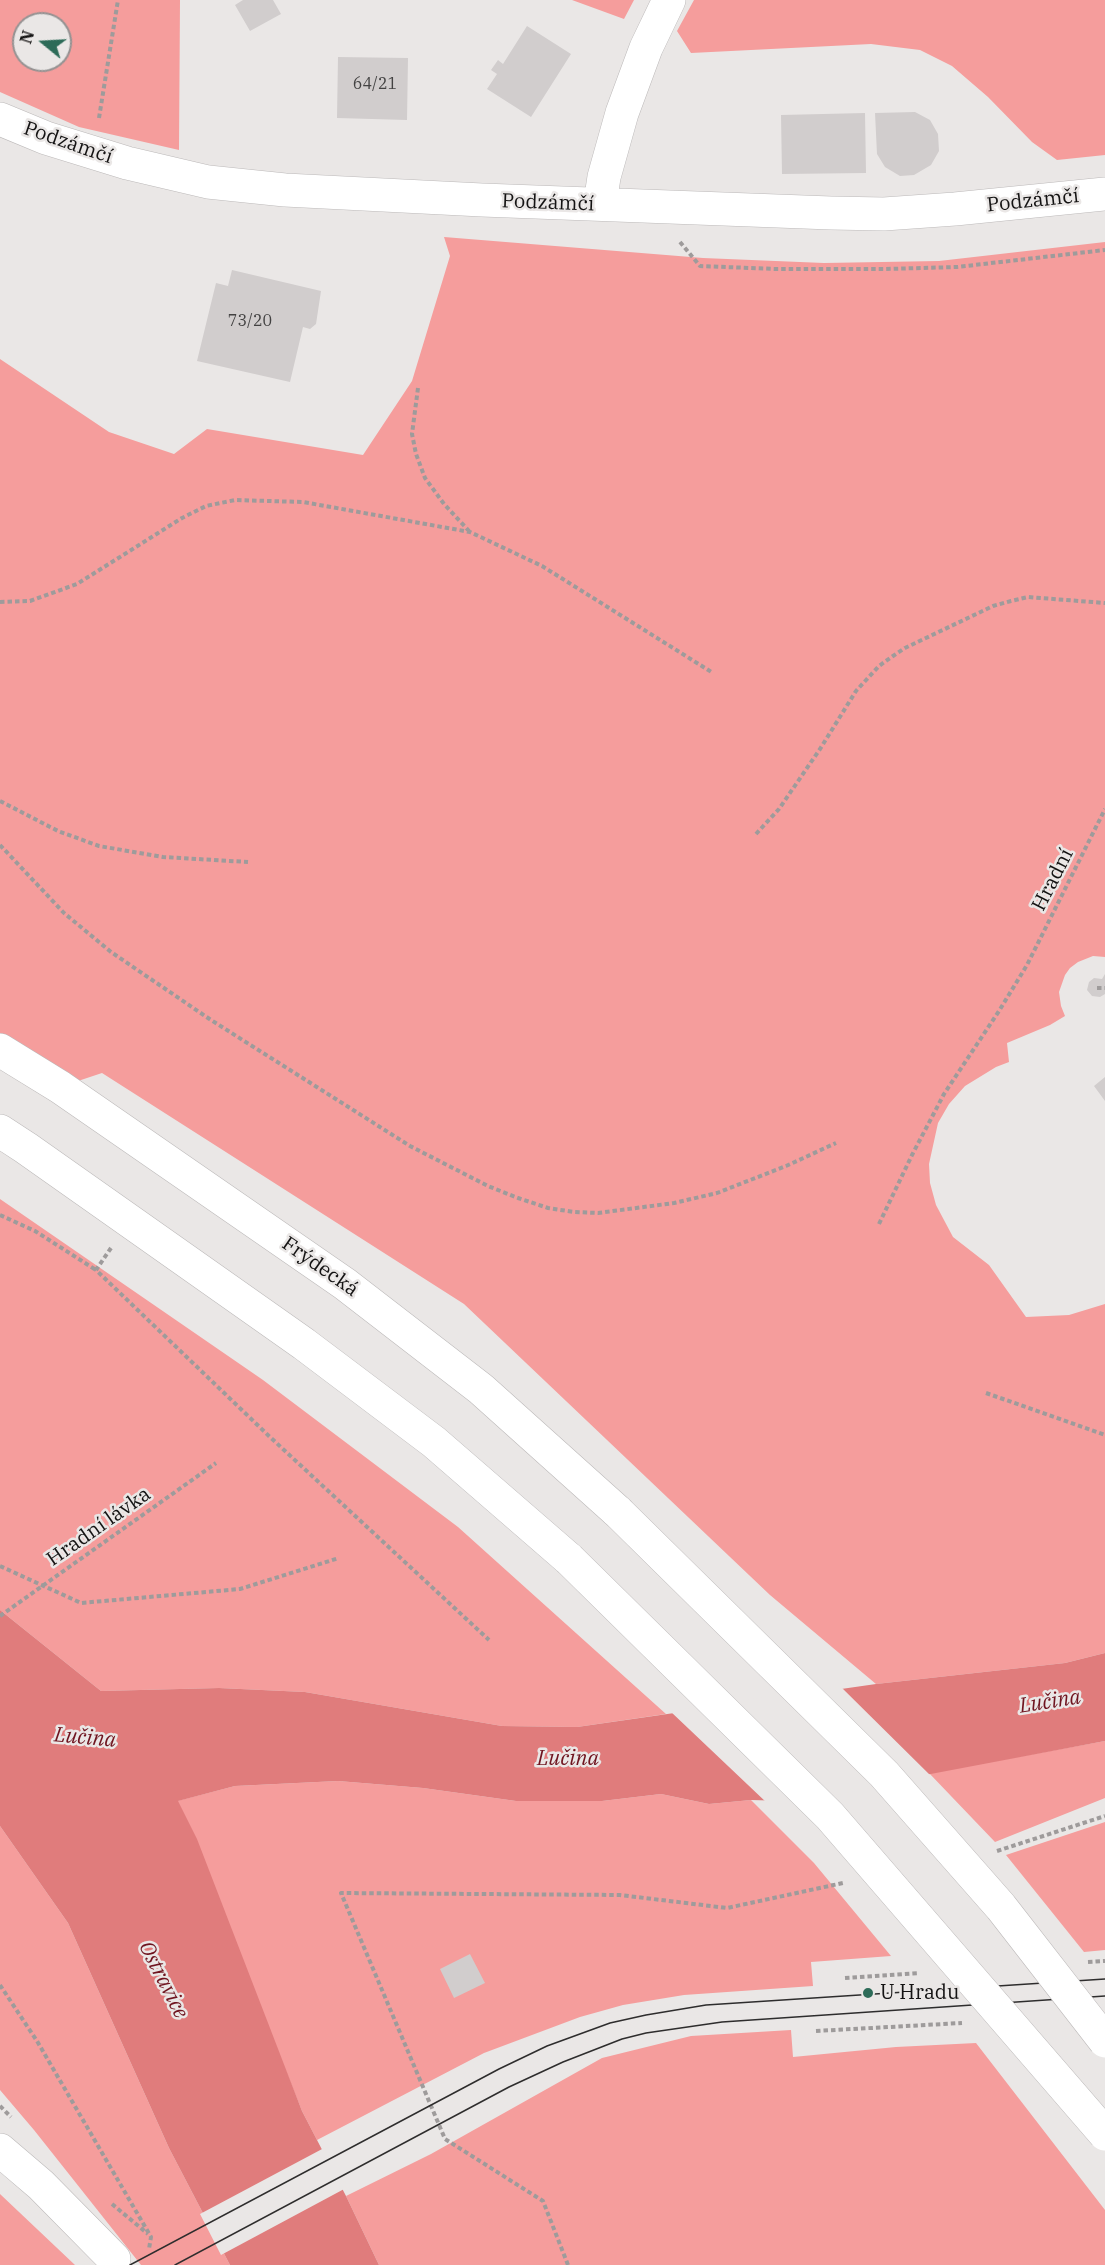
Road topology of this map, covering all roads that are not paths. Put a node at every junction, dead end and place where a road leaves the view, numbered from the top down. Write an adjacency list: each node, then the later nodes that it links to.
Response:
1 (669, 0): 4 (main road)
2 (0, 119): 4 (main road, Podzámčí)
3 (1105, 194): 4 (main road, Podzámčí)
4 (600, 204)
5 (0, 1050): 7 (main road, Frýdecká, bridge)
6 (0, 1131): 8 (main road, bridge)
7 (1105, 2041)
8 (1105, 2134)
9 (0, 2150): 10 (main road)
10 (114, 2259)

